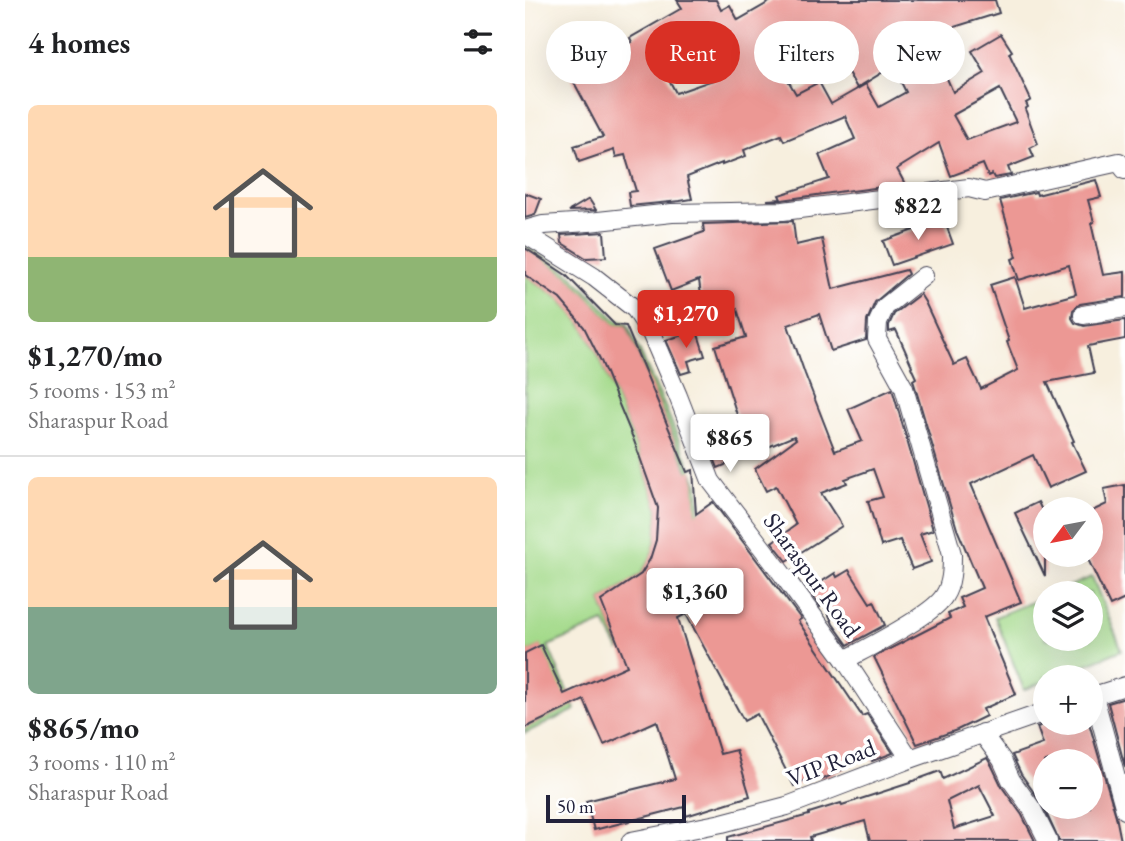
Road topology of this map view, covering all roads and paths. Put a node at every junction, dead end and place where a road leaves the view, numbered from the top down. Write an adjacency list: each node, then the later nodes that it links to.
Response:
1 (1125, 170): 2 (street)
2 (525, 232): 6 (street, Sharaspur Road)
3 (923, 276): 6 (street)
4 (1125, 308): 5 (street)
5 (1083, 315)
6 (845, 660): 12 (street, Sharaspur Road)
7 (1125, 686): 8 (street)
8 (1103, 693)
9 (1033, 716): 10 (street, VIP Road)
10 (982, 733): 12 (street, VIP Road); 17 (street)
11 (1103, 735): 13 (street)
12 (910, 759): 14 (street, VIP Road)
13 (1125, 810)
14 (722, 823): 15 (street, VIP Road); 16 (street)
15 (631, 841)
16 (728, 841)
17 (1048, 841)

